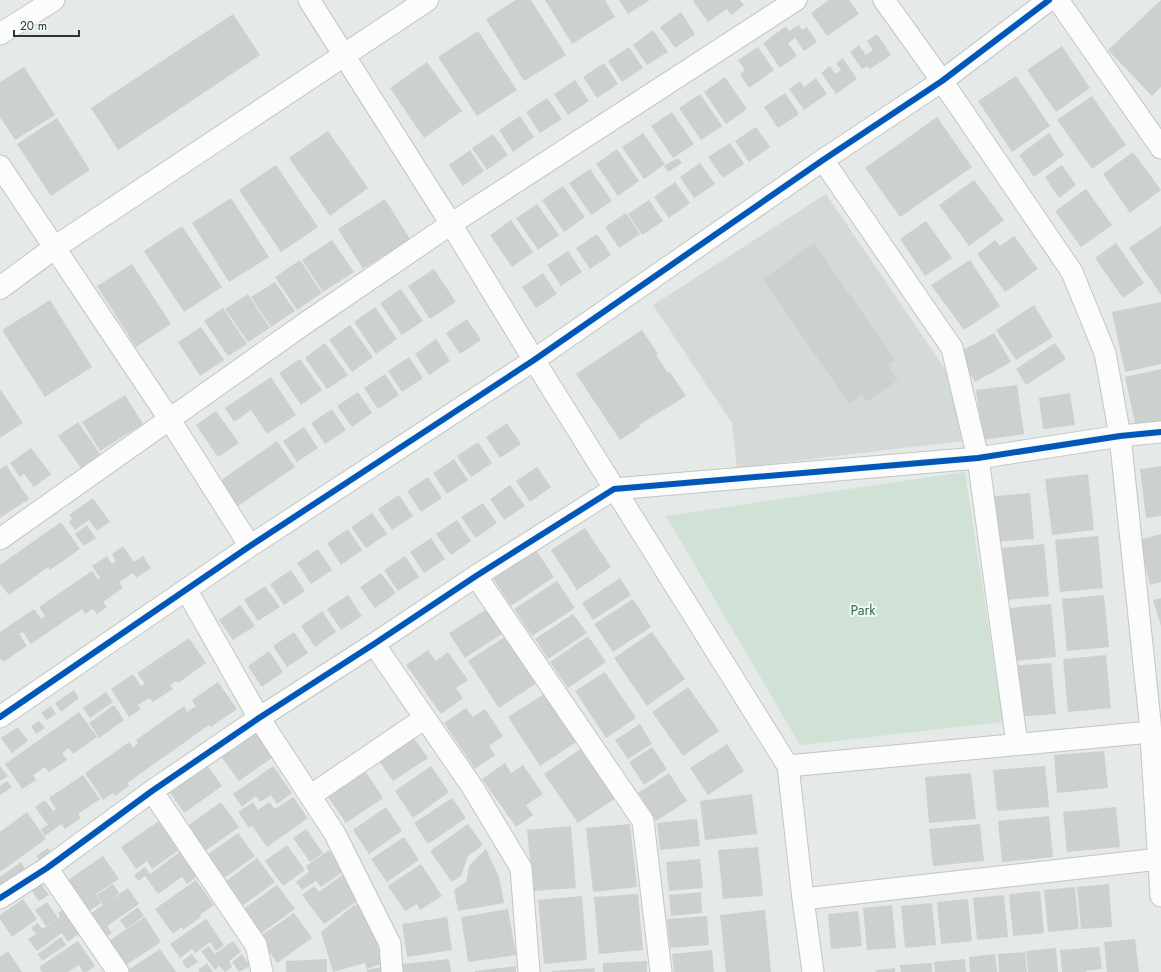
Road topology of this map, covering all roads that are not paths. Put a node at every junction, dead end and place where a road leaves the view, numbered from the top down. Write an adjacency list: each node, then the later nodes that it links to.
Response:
1 (54, 0): 8 (street)
2 (309, 0): 9 (street)
3 (427, 0): 9 (street)
4 (796, 0): 14 (street)
5 (884, 0): 10 (street)
6 (1050, 0): 10 (street)
7 (1058, 0): 11 (street)
8 (0, 34)
9 (344, 56): 14 (street); 15 (street)
10 (942, 81): 12 (street); 21 (street)
11 (1161, 148)
12 (823, 160): 18 (street); 22 (street)
13 (0, 166): 15 (street)
14 (451, 224): 18 (street); 19 (street)
15 (54, 248): 16 (street); 17 (street); 19 (street)
16 (0, 277)
17 (0, 288)
18 (534, 360): 23 (street); 25 (street)
19 (170, 420): 24 (street); 25 (street)
20 (1161, 432): 21 (street)
21 (1120, 436): 22 (street); 32 (street)
22 (978, 458): 23 (street); 33 (street)
23 (614, 488): 26 (street); 34 (street)
24 (0, 539)
25 (250, 546): 27 (street)
26 (476, 576): 28 (street); 46 (street)
27 (187, 591): 29 (street); 30 (street)
28 (374, 644): 30 (street); 31 (street)
29 (0, 717)
30 (260, 718): 35 (street); 36 (street)
31 (425, 718): 36 (street); 45 (street)
32 (1150, 732): 33 (street); 37 (street)
33 (1017, 744): 34 (street)
34 (788, 766): 41 (street)
35 (152, 791): 38 (street); 43 (street)
36 (310, 796): 44 (street)
37 (1159, 859): 39 (street); 41 (street)
38 (47, 868): 40 (street); 42 (street)
39 (1161, 896)
40 (0, 898)
41 (803, 900): 47 (street)
42 (118, 972)
43 (262, 972)
44 (392, 972)
45 (529, 972)
46 (661, 972)
47 (813, 972)

